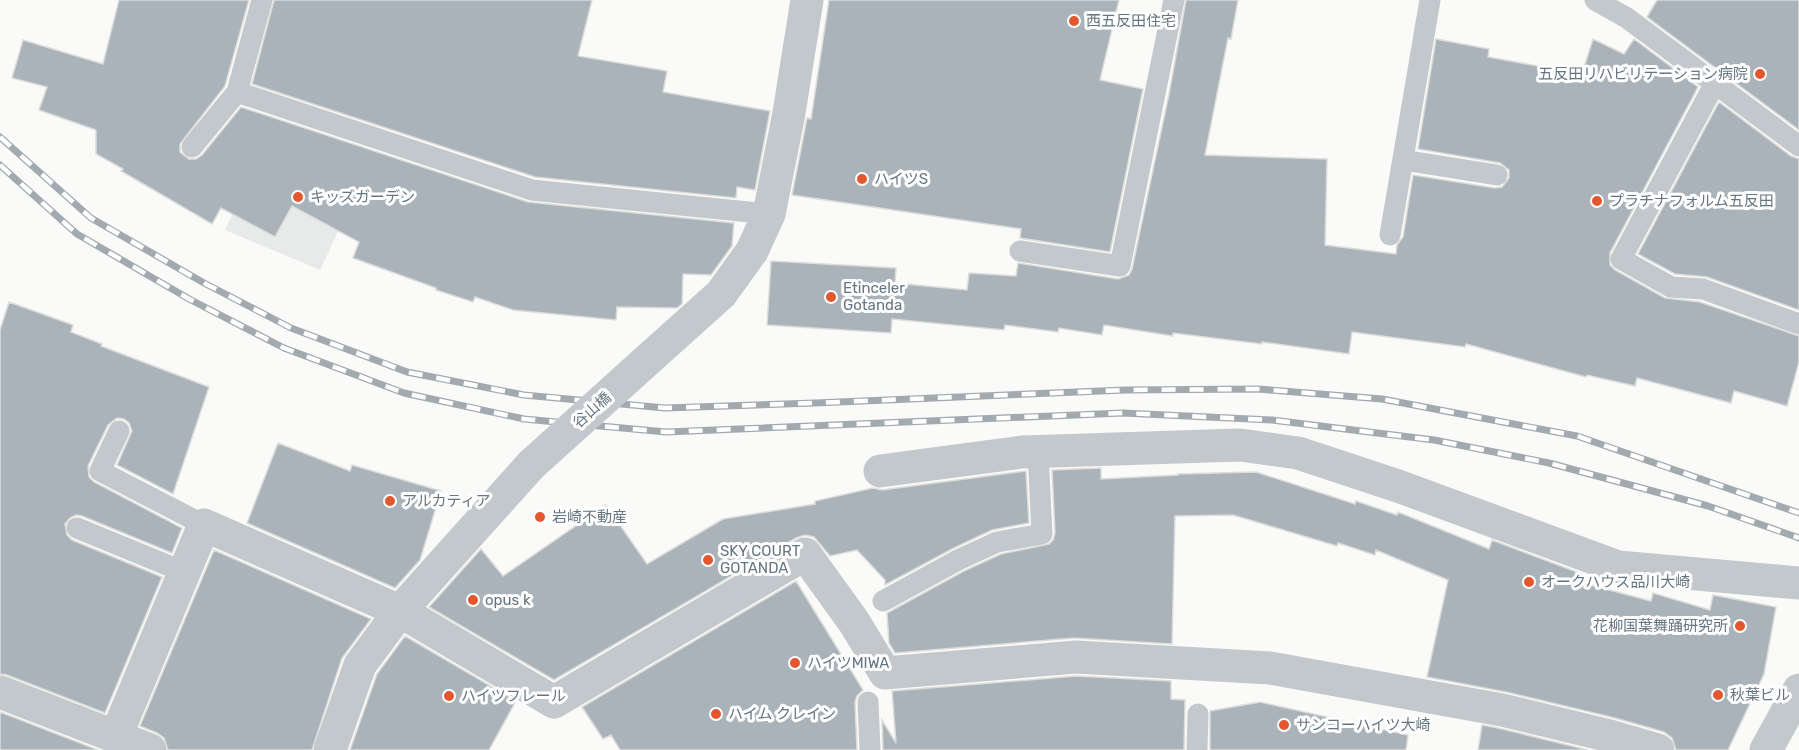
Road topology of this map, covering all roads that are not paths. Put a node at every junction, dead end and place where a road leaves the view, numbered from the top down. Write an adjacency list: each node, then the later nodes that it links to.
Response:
1 (261, 0): 7 (lane)
2 (807, 0): 12 (street, 谷山橋)
3 (1174, 0): 14 (lane)
4 (1430, 0): 10 (lane)
5 (1595, 0): 6 (lane)
6 (1714, 83): 8 (lane); 15 (lane)
7 (237, 92): 9 (lane); 12 (lane)
8 (1799, 146)
9 (192, 147)
10 (1403, 160): 11 (lane); 13 (lane)
11 (1497, 175)
12 (769, 214): 24 (street, 谷山橋, bridge)
13 (1390, 235)
14 (1020, 251)
15 (1799, 324)
16 (119, 431): 19 (lane)
17 (1038, 452): 18 (street); 22 (street); 23 (lane)
18 (880, 471)
19 (204, 525): 21 (street); 24 (street)
20 (77, 528): 21 (lane)
21 (184, 572): 29 (street)
22 (1799, 583)
23 (883, 601)
24 (400, 611): 31 (street, 谷山橋); 34 (street)
25 (1799, 690): 35 (street)
26 (0, 692): 29 (street)
27 (868, 702): 32 (lane)
28 (1198, 714): 33 (lane)
29 (116, 736): 30 (street)
30 (150, 750)
31 (330, 750)
32 (870, 750)
33 (1197, 750)
34 (1658, 750)
35 (1766, 750)

